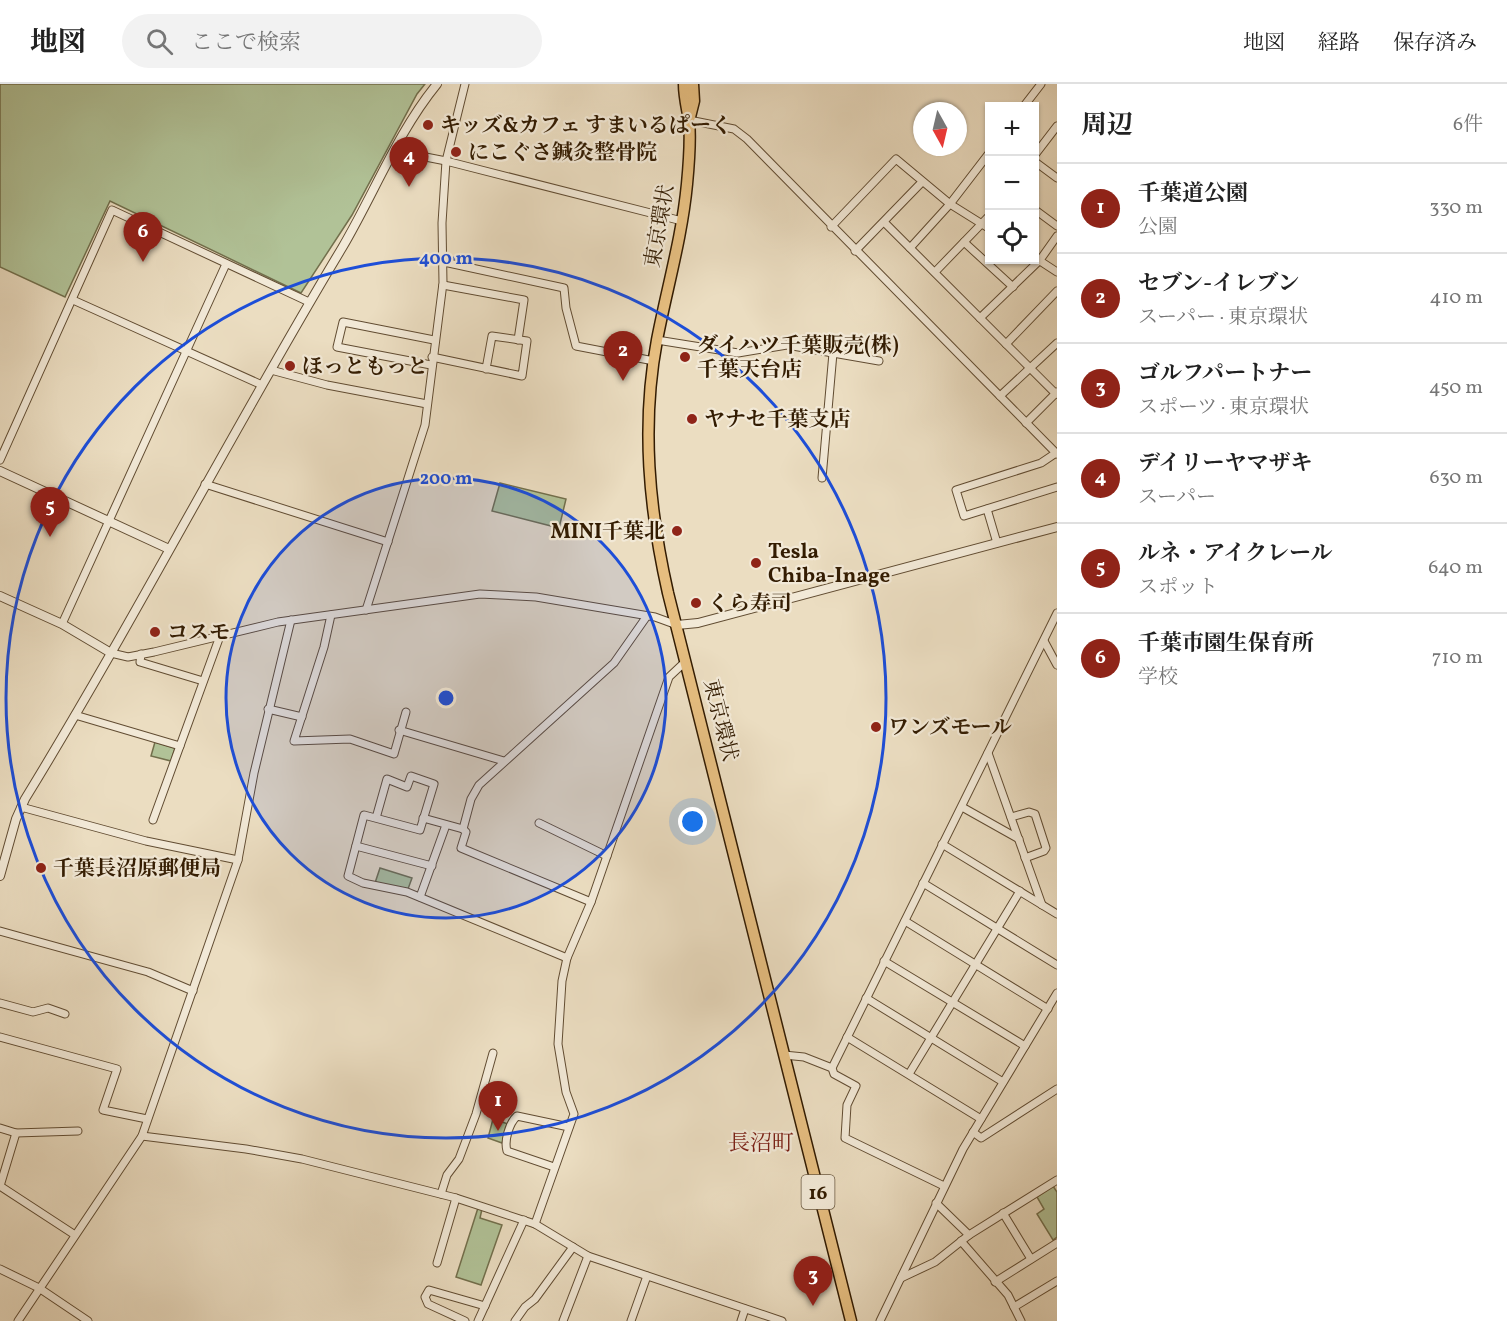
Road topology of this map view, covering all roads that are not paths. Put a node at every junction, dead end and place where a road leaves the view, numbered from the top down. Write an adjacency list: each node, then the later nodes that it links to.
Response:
1 (437, 84): 9 (street)
2 (465, 84): 12 (street)
3 (684, 84): 7 (highway, 東京環状 / 16)
4 (693, 84): 7 (highway, 東京環状 / 16)
5 (1041, 84): 6 (street)
6 (1027, 102)
7 (689, 120): 19 (highway, 東京環状 / 16); 24 (street)
8 (1056, 129): 11 (street)
9 (395, 151): 12 (street); 40 (street)
10 (987, 156): 16 (street)
11 (1036, 156)
12 (446, 161): 19 (street); 31 (street)
13 (1039, 162): 14 (street)
14 (1057, 178)
15 (922, 183): 16 (street); 20 (street); 24 (street)
16 (950, 204): 21 (street); 27 (street)
17 (1036, 210): 23 (street)
18 (985, 220): 21 (street)
19 (682, 221): 44 (highway, 東京環状 / 16)
20 (885, 223): 27 (street); 28 (street)
21 (982, 224): 22 (street); 26 (street)
22 (985, 226)
23 (1057, 226)
24 (831, 227): 28 (street)
25 (1057, 236): 29 (street)
26 (964, 242): 34 (street); 37 (street)
27 (910, 248): 34 (street)
28 (855, 251): 57 (street)
29 (1039, 256)
30 (1039, 259): 35 (street)
31 (444, 262): 36 (street); 50 (street)
32 (226, 264): 39 (street); 40 (street); 47 (street)
33 (1032, 264): 37 (street)
34 (935, 272): 41 (street)
35 (1057, 272)
36 (443, 285): 42 (street); 43 (street)
37 (1012, 287): 41 (street)
38 (1057, 291): 46 (street)
39 (74, 300): 47 (street); 61 (street)
40 (309, 302): 53 (street)
41 (980, 318): 46 (street)
42 (434, 340): 49 (street); 49 (street)
43 (518, 340): 52 (street); 52 (street)
44 (657, 340): 48 (street); 50 (highway, 東京環状 / 16)
45 (1057, 343): 54 (street)
46 (1006, 344): 54 (street)
47 (187, 352): 55 (street); 67 (street)
48 (833, 353): 51 (street); 63 (street)
49 (431, 361): 52 (street); 58 (street)
50 (654, 361): 79 (highway, 東京環状 / 16)
51 (879, 361)
52 (486, 369)
53 (271, 370): 55 (street); 58 (street)
54 (1031, 370): 56 (street); 57 (street)
55 (262, 385): 64 (street)
56 (1056, 393): 59 (street)
57 (1000, 396): 59 (street)
58 (427, 404): 69 (street)
59 (1026, 423): 60 (street)
60 (1057, 454): 66 (street)
61 (0, 460)
62 (0, 471): 67 (street)
63 (822, 478)
64 (205, 484): 69 (street); 71 (street)
65 (1057, 487): 66 (street)
66 (987, 509): 70 (street)
67 (107, 521): 71 (street); 78 (street)
68 (1057, 527): 70 (street)
69 (388, 542): 73 (street)
70 (997, 543): 79 (street)
71 (169, 549): 83 (street)
72 (0, 596): 78 (street)
73 (366, 610): 75 (street); 76 (street)
74 (1057, 613): 81 (street)
75 (331, 615): 77 (street); 91 (street)
76 (647, 616): 79 (street); 95 (street)
77 (291, 620): 80 (street); 88 (street)
78 (62, 624): 83 (street)
79 (677, 625): 85 (highway, 東京環状 / 16)
80 (220, 636): 84 (street); 87 (street)
81 (1044, 641): 82 (street); 94 (street)
82 (1054, 650): 86 (street)
83 (111, 653): 84 (street); 90 (street)
84 (141, 654): 87 (street)
85 (686, 662): 108 (street); 138 (highway, 東京環状 / 16)
86 (1057, 665)
87 (203, 681): 93 (street)
88 (268, 709): 91 (street); 110 (street)
89 (406, 712): 92 (street)
90 (75, 715): 93 (street); 96 (street)
91 (302, 717): 92 (street)
92 (399, 730): 95 (street)
93 (180, 746): 101 (street)
94 (988, 753): 97 (street); 98 (street)
95 (504, 761): 104 (street)
96 (21, 807): 110 (street); 112 (street)
97 (962, 807): 105 (street); 106 (street)
98 (1011, 817): 105 (street); 109 (street)
99 (376, 818): 100 (street); 100 (street); 107 (street)
100 (423, 818): 103 (street)
101 (153, 820)
102 (539, 823): 108 (street)
103 (446, 825): 104 (street); 111 (street)
104 (463, 829): 116 (street)
105 (1019, 839): 109 (street)
106 (942, 844): 113 (street); 114 (street)
107 (356, 846): 111 (street); 115 (street)
108 (608, 856): 116 (street)
109 (1025, 858): 117 (street)
110 (238, 861): 126 (street)
111 (432, 866): 115 (street)
112 (0, 876)
113 (923, 883): 119 (street); 120 (street)
114 (1020, 891): 117 (street); 120 (street)
115 (420, 897): 122 (street)
116 (591, 902): 122 (street)
117 (1042, 905): 118 (street)
118 (1057, 914)
119 (905, 921): 123 (street); 124 (street)
120 (997, 928): 124 (street); 125 (street)
121 (0, 931): 126 (street)
122 (567, 958): 145 (street)
123 (884, 961): 128 (street); 129 (street)
124 (975, 964): 129 (street); 131 (street)
125 (1057, 965)
126 (194, 991): 143 (street)
127 (1057, 993): 131 (street)
128 (866, 998): 134 (street); 135 (street)
129 (953, 1001): 135 (street); 136 (street)
130 (0, 1003): 132 (street)
131 (1048, 1009): 136 (street)
132 (65, 1014)
133 (0, 1037): 143 (street)
134 (847, 1037): 139 (street); 140 (street)
135 (931, 1038): 140 (street); 141 (street)
136 (1025, 1046): 141 (street)
137 (493, 1053): 155 (street)
138 (784, 1055): 139 (street); 187 (highway, 東京環状 / 16)
139 (832, 1068): 154 (street)
140 (909, 1074): 144 (street)
141 (1003, 1082): 144 (street)
142 (1057, 1089): 148 (street)
143 (147, 1119): 150 (street)
144 (981, 1119): 148 (street)
145 (569, 1127): 151 (street); 151 (street)
146 (0, 1128): 149 (street)
147 (78, 1131): 149 (street)
148 (973, 1132): 154 (street)
149 (16, 1133): 153 (street)
150 (142, 1136): 155 (street); 161 (street)
151 (554, 1167): 160 (street)
152 (1057, 1180): 158 (street)
153 (0, 1186): 161 (street)
154 (944, 1186): 157 (street)
155 (441, 1194): 156 (street)
156 (456, 1198): 159 (street); 168 (street)
157 (936, 1203): 162 (street); 171 (street)
158 (1003, 1214): 162 (street); 167 (street)
159 (524, 1220): 160 (street); 175 (street)
160 (535, 1224): 165 (street)
161 (75, 1235): 174 (street)
162 (969, 1235): 163 (street)
163 (961, 1241): 171 (street); 173 (street)
164 (1057, 1243): 167 (street)
165 (573, 1247): 166 (street); 182 (street)
166 (588, 1256): 170 (street); 183 (street)
167 (1030, 1259): 173 (street)
168 (437, 1263)
169 (0, 1269): 174 (street)
170 (647, 1276): 177 (street); 184 (street)
171 (901, 1278): 188 (street)
172 (1057, 1281): 176 (street)
173 (995, 1282): 176 (street)
174 (39, 1288): 178 (street); 179 (street)
175 (485, 1306): 180 (street); 181 (street)
176 (1014, 1307): 189 (street)
177 (745, 1309): 185 (street); 186 (street)
178 (18, 1321)
179 (88, 1321)
180 (465, 1321)
181 (478, 1321)
182 (515, 1321)
183 (563, 1321)
184 (631, 1321)
185 (741, 1321)
186 (782, 1321)
187 (851, 1321)
188 (880, 1321)
189 (1021, 1321)

